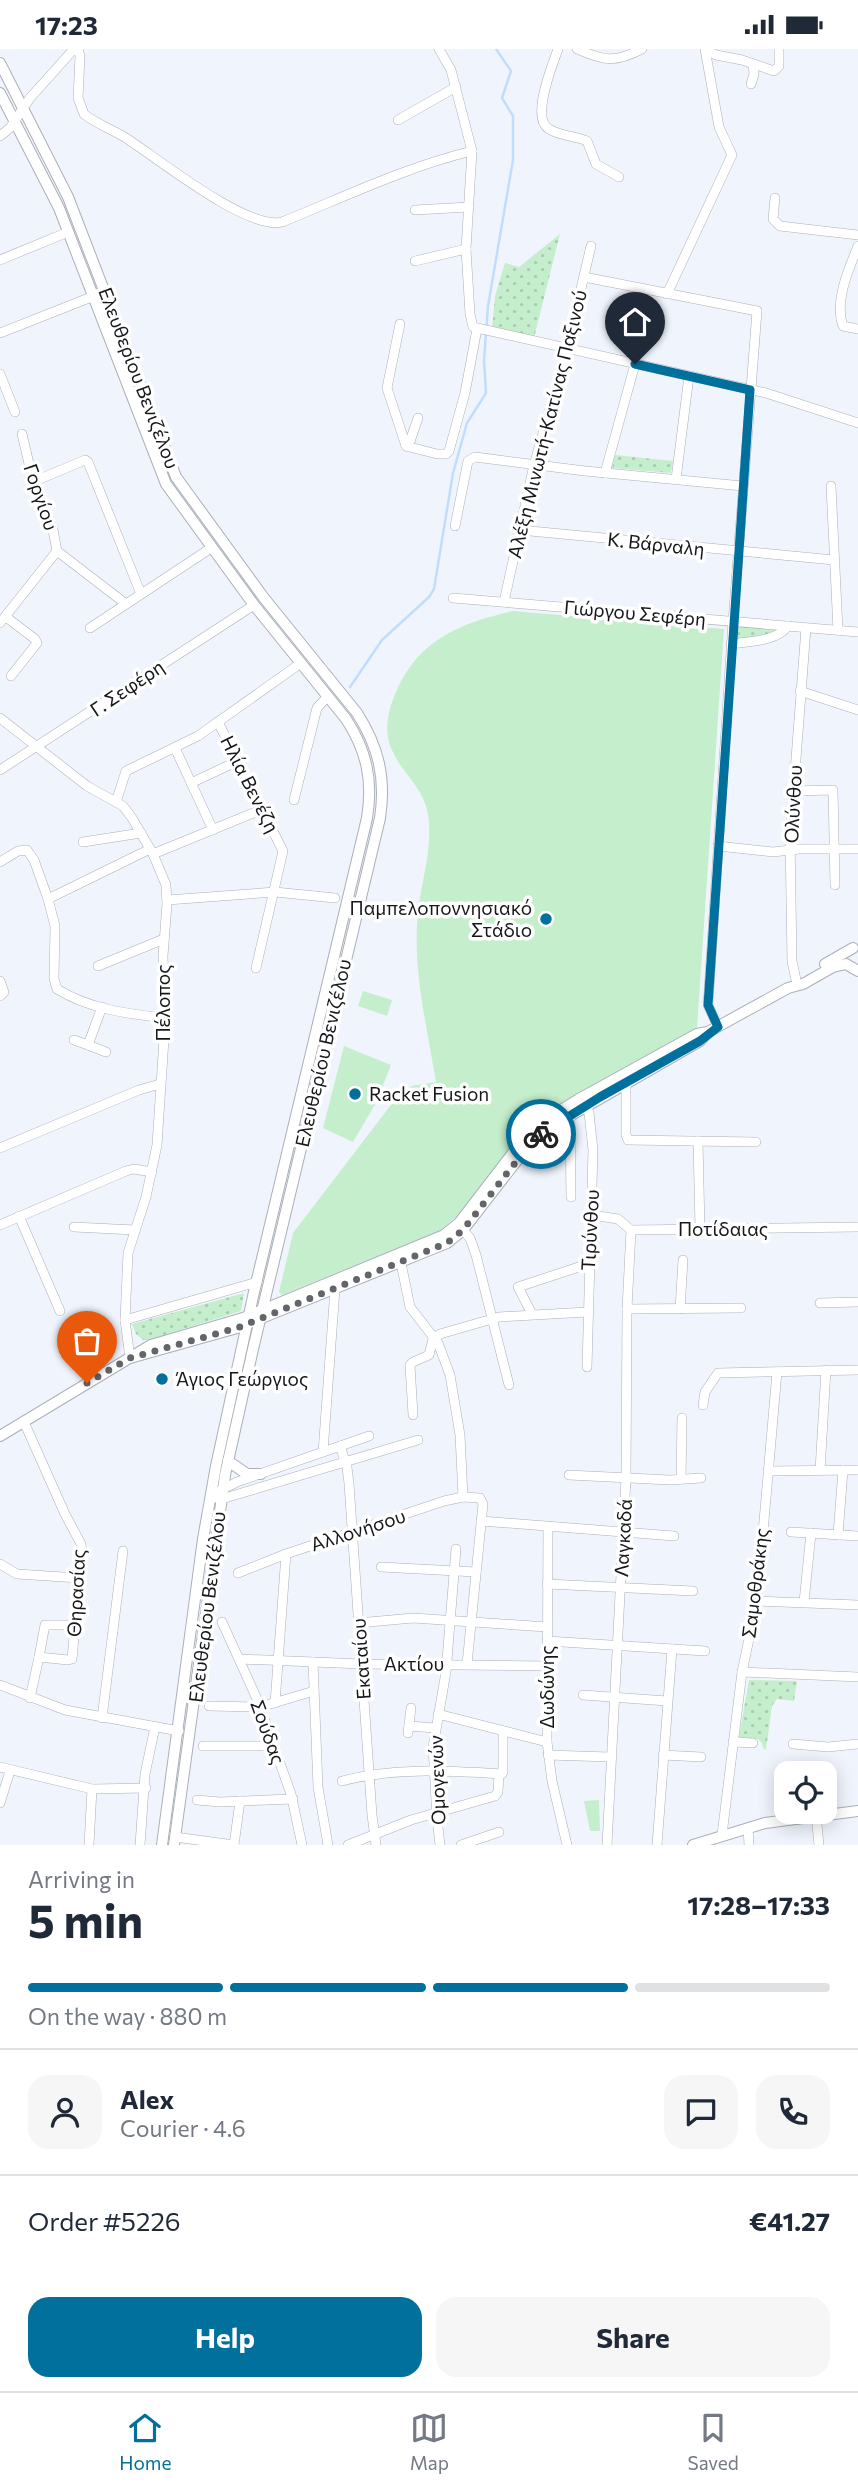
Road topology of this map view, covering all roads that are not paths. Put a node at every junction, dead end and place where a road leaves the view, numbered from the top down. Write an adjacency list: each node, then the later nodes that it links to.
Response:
1 (74, 49): 13 (street); 17 (street)
2 (439, 49): 11 (street)
3 (558, 49): 18 (street)
4 (577, 49): 5 (street)
5 (642, 49)
6 (706, 49): 9 (street); 30 (street)
7 (779, 49): 9 (street)
8 (0, 63): 13 (main road, Ελευθερίου Βενιζέλου)
9 (753, 64): 10 (street)
10 (751, 84)
11 (456, 87): 14 (street); 17 (street)
12 (0, 93): 15 (main road, Ελευθερίου Βενιζέλου)
13 (24, 108): 15 (street); 147 (main road, Ελευθερίου Βενιζέλου)
14 (398, 120)
15 (15, 121): 16 (street); 22 (main road, Ελευθερίου Βενιζέλου)
16 (0, 136)
17 (472, 151): 20 (street)
18 (619, 177)
19 (775, 198): 23 (street)
20 (469, 208): 21 (street); 26 (street)
21 (415, 210)
22 (68, 232): 27 (street); 31 (main road, Ελευθερίου Βενιζέλου)
23 (858, 235)
24 (591, 246): 29 (street, Αλέξη Μινωτή-Κατίνας Παξινού)
25 (858, 246): 33 (street)
26 (466, 249): 28 (street); 34 (street)
27 (0, 260)
28 (415, 261)
29 (584, 277): 30 (street); 36 (street, Αλέξη Μινωτή-Κατίνας Παξινού)
30 (667, 294): 40 (street)
31 (94, 296): 35 (street); 54 (main road, Ελευθερίου Βενιζέλου)
32 (400, 324): 45 (street)
33 (858, 328)
34 (477, 329): 36 (street); 45 (street)
35 (0, 333)
36 (567, 348): 37 (street); 46 (street, Αλέξη Μινωτή-Κατίνας Παξινού)
37 (635, 364): 39 (street); 47 (street)
38 (0, 374): 41 (street)
39 (689, 376): 40 (street); 48 (street)
40 (750, 390): 43 (street); 50 (street)
41 (15, 412)
42 (418, 418): 45 (street)
43 (858, 423)
44 (22, 434): 49 (street, Γοργίου)
45 (408, 447)
46 (534, 465): 47 (street); 52 (street); 53 (street, Αλέξη Μινωτή-Κατίνας Παξινού)
47 (605, 473): 48 (street)
48 (676, 479): 50 (street)
49 (35, 481): 55 (street, Γοργίου); 58 (street)
50 (743, 486): 56 (street)
51 (831, 486): 57 (street)
52 (455, 526)
53 (520, 530): 56 (street, Κ. Βάρναλη); 60 (street, Αλέξη Μινωτή-Κατίνας Παξινού)
54 (211, 548): 58 (street); 62 (main road, Ελευθερίου Βενιζέλου)
55 (57, 551): 61 (street); 63 (street, Γοργίου)
56 (738, 552): 57 (street, Κ. Βάρναλη); 64 (street)
57 (834, 560): 68 (street)
58 (141, 594): 61 (street)
59 (453, 598): 60 (street, Γιώργου Σεφέρη)
60 (504, 602): 64 (street, Γιώργου Σεφέρη)
61 (126, 604): 66 (street)
62 (254, 605): 71 (main road, Ελευθερίου Βενιζέλου); 78 (street, Γ. Σεφέρη)
63 (3, 620): 72 (street)
64 (733, 622): 65 (street, Γιώργου Σεφέρη); 70 (street)
65 (788, 626): 67 (street, Γιώργου Σεφέρη); 70 (street)
66 (90, 628)
67 (806, 628): 68 (street, Γιώργου Σεφέρη); 73 (street, Ολύνθου)
68 (838, 630): 69 (street, Γιώργου Σεφέρη)
69 (857, 631)
70 (731, 644): 90 (street)
71 (301, 663): 74 (main road, Ελευθερίου Βενιζέλου); 77 (street)
72 (11, 676)
73 (800, 691): 75 (street); 83 (street, Ολύνθου)
74 (328, 696): 84 (street); 137 (main road, Ελευθερίου Βενιζέλου)
75 (858, 710)
76 (0, 719): 78 (street, Πέλοπος)
77 (218, 722): 79 (street); 80 (street, Ηλία Βενέζη)
78 (38, 747): 81 (street, Γ. Σεφέρη); 85 (street, Πέλοπος)
79 (175, 748): 82 (street); 85 (street)
80 (237, 761): 82 (street); 86 (street, Ηλία Βενέζη)
81 (0, 771)
82 (191, 783): 87 (street)
83 (793, 791): 91 (street); 93 (street, Ολύνθου)
84 (294, 800)
85 (116, 801): 88 (street, Πέλοπος)
86 (263, 809): 87 (street); 97 (street, Ηλία Βενέζη)
87 (213, 830): 94 (street)
88 (141, 833): 89 (street); 94 (street, Πέλοπος)
89 (83, 842)
90 (718, 846): 93 (street); 112 (street)
91 (834, 848): 92 (street); 93 (street); 96 (street)
92 (858, 849)
93 (790, 850): 106 (street, Ολύνθου)
94 (152, 851): 99 (street); 100 (street, Πέλοπος)
95 (0, 862): 99 (street)
96 (835, 885)
97 (275, 892): 98 (street); 100 (street); 104 (street, Ηλία Βενέζη)
98 (335, 898)
99 (48, 899): 110 (street)
100 (167, 900): 101 (street, Πέλοπος)
101 (164, 939): 103 (street); 111 (street, Πέλοπος)
102 (856, 944): 105 (main road); 106 (main road)
103 (98, 966)
104 (256, 968)
105 (857, 970): 108 (main road)
106 (796, 979): 108 (main road)
107 (0, 981): 109 (street)
108 (788, 988): 112 (main road)
109 (0, 996)
110 (102, 1007): 111 (street); 114 (street)
111 (165, 1018): 117 (street, Πέλοπος)
112 (713, 1030): 116 (main road); 118 (main road)
113 (74, 1040): 114 (street)
114 (88, 1045): 115 (street)
115 (106, 1052)
116 (626, 1083): 118 (main road); 120 (street)
117 (160, 1084): 122 (street); 123 (street, Πέλοπος)
118 (583, 1102): 119 (main road); 125 (street, Τιρύνθου); 138 (main road)
119 (570, 1115): 124 (street); 132 (main road)
120 (698, 1141): 121 (street); 130 (street)
121 (756, 1142)
122 (0, 1149)
123 (152, 1172): 126 (street); 131 (street, Πέλοπος)
124 (571, 1197)
125 (592, 1215): 133 (street, Ποτίδαιας); 136 (street, Τιρύνθου)
126 (19, 1216): 127 (street); 144 (street)
127 (0, 1225)
128 (74, 1227): 131 (street)
129 (858, 1227): 130 (street, Ποτίδαιας)
130 (700, 1229): 133 (street, Ποτίδαιας)
131 (135, 1230): 149 (street, Πέλοπος)
132 (463, 1230): 135 (main road); 148 (street)
133 (631, 1230): 142 (street, Λαγκαδά)
134 (683, 1260): 143 (street)
135 (401, 1262): 138 (main road); 150 (street)
136 (588, 1264): 145 (street, Τιρύνθου); 146 (street)
137 (257, 1282): 147 (main road, Ελευθερίου Βενιζέλου); 149 (street)
138 (334, 1285): 147 (main road); 165 (street)
139 (858, 1302): 140 (street)
140 (820, 1303)
141 (741, 1308): 143 (street)
142 (627, 1309): 143 (street); 174 (street, Λαγκαδά)
143 (680, 1309)
144 (61, 1311)
145 (587, 1311): 146 (street); 152 (street, Τιρύνθου)
146 (532, 1314): 148 (street)
147 (255, 1317): 151 (main road); 166 (main road, Ελευθερίου Βενιζέλου); 177 (main road, Ελευθερίου Βενιζέλου)
148 (494, 1318): 150 (street); 156 (street)
149 (125, 1320): 151 (street, Πέλοπος)
150 (434, 1338): 158 (street); 178 (street)
151 (130, 1358): 160 (main road)
152 (587, 1367)
153 (826, 1370): 154 (street); 155 (street); 168 (street)
154 (858, 1370)
155 (777, 1372): 157 (street); 171 (street, Σαμοθράκης)
156 (509, 1385)
157 (703, 1405)
158 (413, 1415)
159 (682, 1418): 176 (street)
160 (24, 1422): 161 (main road); 196 (street, Θηρασίας)
161 (0, 1436)
162 (369, 1436): 164 (street)
163 (418, 1440): 167 (street)
164 (340, 1446): 165 (street); 167 (street, Εκαταίου)
165 (323, 1452): 172 (street)
166 (228, 1461): 172 (main road); 177 (main road, Ελευθερίου Βενιζέλου)
167 (345, 1461): 177 (street); 181 (street, Εκαταίου)
168 (820, 1470): 169 (street); 171 (street)
169 (843, 1470): 170 (street); 185 (street)
170 (858, 1470)
171 (768, 1471): 200 (street, Σαμοθράκης)
172 (261, 1473): 177 (street)
173 (569, 1475): 174 (street)
174 (626, 1478): 176 (street); 182 (street, Λαγκαδά)
175 (701, 1478): 176 (street)
176 (681, 1479)
177 (218, 1494): 237 (main road, Ελευθερίου Βενιζέλου); 270 (main road, Ελευθερίου Βενιζέλου)
178 (463, 1497): 179 (street, Αλλονήσου); 181 (street, Αλλονήσου)
179 (481, 1521): 180 (street); 194 (street)
180 (548, 1527): 182 (street); 197 (street, Δωδώνης)
181 (352, 1532): 190 (street, Αλλονήσου); 206 (street, Εκαταίου)
182 (624, 1532): 186 (street); 198 (street, Λαγκαδά)
183 (791, 1532): 184 (street)
184 (811, 1533): 185 (street); 201 (street)
185 (838, 1535): 187 (street)
186 (674, 1536)
187 (858, 1536)
188 (456, 1549): 193 (street, Ομογενών)
189 (123, 1551): 234 (street)
190 (286, 1554): 195 (street, Αλλονήσου); 215 (street)
191 (0, 1564): 196 (street)
192 (381, 1567): 193 (street)
193 (454, 1570): 194 (street); 203 (street, Ομογενών)
194 (476, 1572): 205 (street)
195 (238, 1573)
196 (79, 1579): 207 (street, Θηρασίας)
197 (547, 1584): 198 (street); 208 (street, Δωδώνης)
198 (621, 1588): 199 (street); 210 (street, Λαγκαδά)
199 (693, 1591)
200 (757, 1601): 201 (street); 221 (street, Σαμοθράκης)
201 (804, 1602): 202 (street)
202 (858, 1605)
203 (449, 1620): 205 (street); 206 (street); 217 (street, Ομογενών)
204 (222, 1622): 214 (street, Σούδας)
205 (471, 1622): 208 (street); 219 (street)
206 (358, 1623): 218 (street, Εκαταίου)
207 (75, 1625): 213 (street); 213 (street, Θηρασίας)
208 (547, 1627): 209 (street, Δωδώνης)
209 (547, 1641): 210 (street); 220 (street, Δωδώνης)
210 (618, 1645): 211 (street); 227 (street, Λαγκαδά)
211 (672, 1649): 212 (street); 228 (street)
212 (705, 1651)
213 (39, 1657): 226 (street)
214 (240, 1659): 215 (street, Ακτίου); 231 (street, Σούδας)
215 (278, 1661): 216 (street, Ακτίου); 229 (street)
216 (313, 1662): 218 (street, Ακτίου); 224 (street)
217 (446, 1663): 218 (street, Ακτίου); 219 (street, Ακτίου); 233 (street, Ομογενών)
218 (362, 1664): 254 (street, Εκαταίου)
219 (467, 1664): 220 (street, Ακτίου)
220 (547, 1666): 239 (street, Δωδώνης)
221 (742, 1672): 222 (street); 240 (street, Σαμοθράκης)
222 (858, 1677)
223 (0, 1685): 226 (street)
224 (314, 1691): 229 (street); 277 (street)
225 (583, 1695): 227 (street)
226 (30, 1697): 234 (street)
227 (614, 1698): 228 (street); 248 (street, Λαγκαδά)
228 (667, 1701): 247 (street)
229 (275, 1703): 231 (street)
230 (209, 1706): 231 (street)
231 (260, 1707): 245 (street, Σούδας)
232 (411, 1708): 236 (street)
233 (438, 1714): 236 (street, Ομογενών); 238 (street)
234 (102, 1719): 235 (street)
235 (155, 1727): 237 (street); 256 (street)
236 (435, 1728): 252 (street, Ομογενών)
237 (179, 1731): 274 (main road, Ελευθερίου Βενιζέλου)
238 (503, 1731): 239 (street); 253 (street)
239 (547, 1742): 246 (street, Δωδώνης)
240 (733, 1742): 241 (street); 269 (street, Σαμοθράκης)
241 (754, 1743)
242 (793, 1744): 243 (street)
243 (858, 1744)
244 (203, 1746): 245 (street)
245 (273, 1746): 259 (street, Σούδας)
246 (548, 1755): 248 (street); 281 (street, Δωδώνης)
247 (663, 1755): 249 (street); 283 (street)
248 (610, 1757): 282 (street, Λαγκαδά)
249 (701, 1757)
250 (0, 1767): 251 (street)
251 (10, 1771): 257 (street); 261 (street)
252 (434, 1771): 253 (street); 254 (street); 263 (street, Ομογενών)
253 (501, 1773): 263 (street)
254 (369, 1774): 255 (street); 271 (street, Εκαταίου)
255 (342, 1781)
256 (146, 1788): 257 (street); 273 (street)
257 (92, 1789): 272 (street)
258 (197, 1800): 260 (street)
259 (293, 1800): 260 (street); 276 (street, Σούδας)
260 (240, 1801): 275 (street)
261 (0, 1803)
262 (858, 1811): 264 (main road)
263 (436, 1813): 271 (street); 279 (street, Ομογενών)
264 (837, 1813)
265 (774, 1823): 267 (main road)
266 (817, 1824): 286 (street)
267 (748, 1828): 269 (main road); 285 (street)
268 (499, 1832): 280 (street)
269 (722, 1835): 284 (main road)
270 (174, 1841): 275 (street)
271 (375, 1841): 278 (street)
272 (89, 1845)
273 (140, 1845)
274 (162, 1845)
275 (234, 1845)
276 (302, 1845)
277 (328, 1845)
278 (348, 1845)
279 (440, 1845)
280 (461, 1845)
281 (568, 1845)
282 (607, 1845)
283 (657, 1845)
284 (692, 1845)
285 (749, 1845)
286 (819, 1845)

